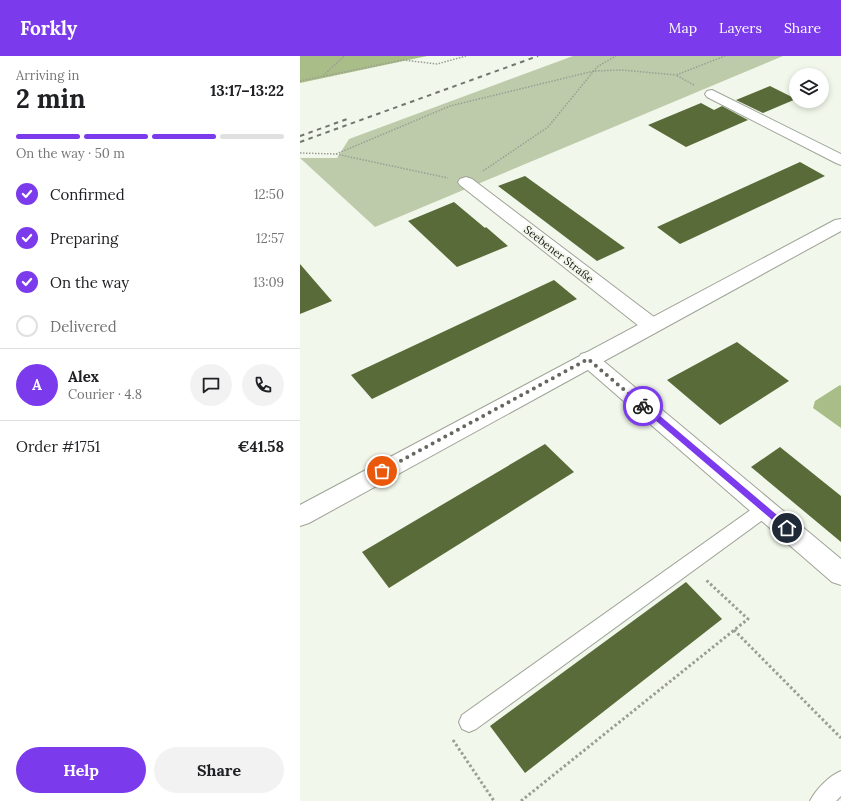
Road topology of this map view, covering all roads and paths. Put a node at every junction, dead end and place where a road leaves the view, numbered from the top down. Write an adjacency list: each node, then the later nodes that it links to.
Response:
1 (344, 56): 7 (path)
2 (466, 56): 7 (path)
3 (616, 56): 5 (path)
4 (725, 56): 6 (path)
5 (594, 71): 6 (path); 11 (path); 13 (path)
6 (676, 75): 9 (path)
7 (322, 76): 8 (path)
8 (300, 81)
9 (712, 94): 12 (street)
10 (300, 153): 11 (path)
11 (336, 154): 13 (path)
12 (841, 160)
13 (466, 182): 15 (street, Seebener Straße)
14 (841, 224): 15 (street)
15 (651, 325): 16 (street)
16 (588, 359): 17 (street); 18 (street)
17 (765, 509): 19 (lane); 20 (street)
18 (300, 516)
19 (690, 564): 21 (path); 22 (lane)
20 (841, 574)
21 (734, 630): 23 (path); 26 (path)
22 (469, 722): 25 (path)
23 (841, 738)
24 (841, 781): 27 (lane)
25 (494, 801)
26 (521, 801)
27 (821, 801)

